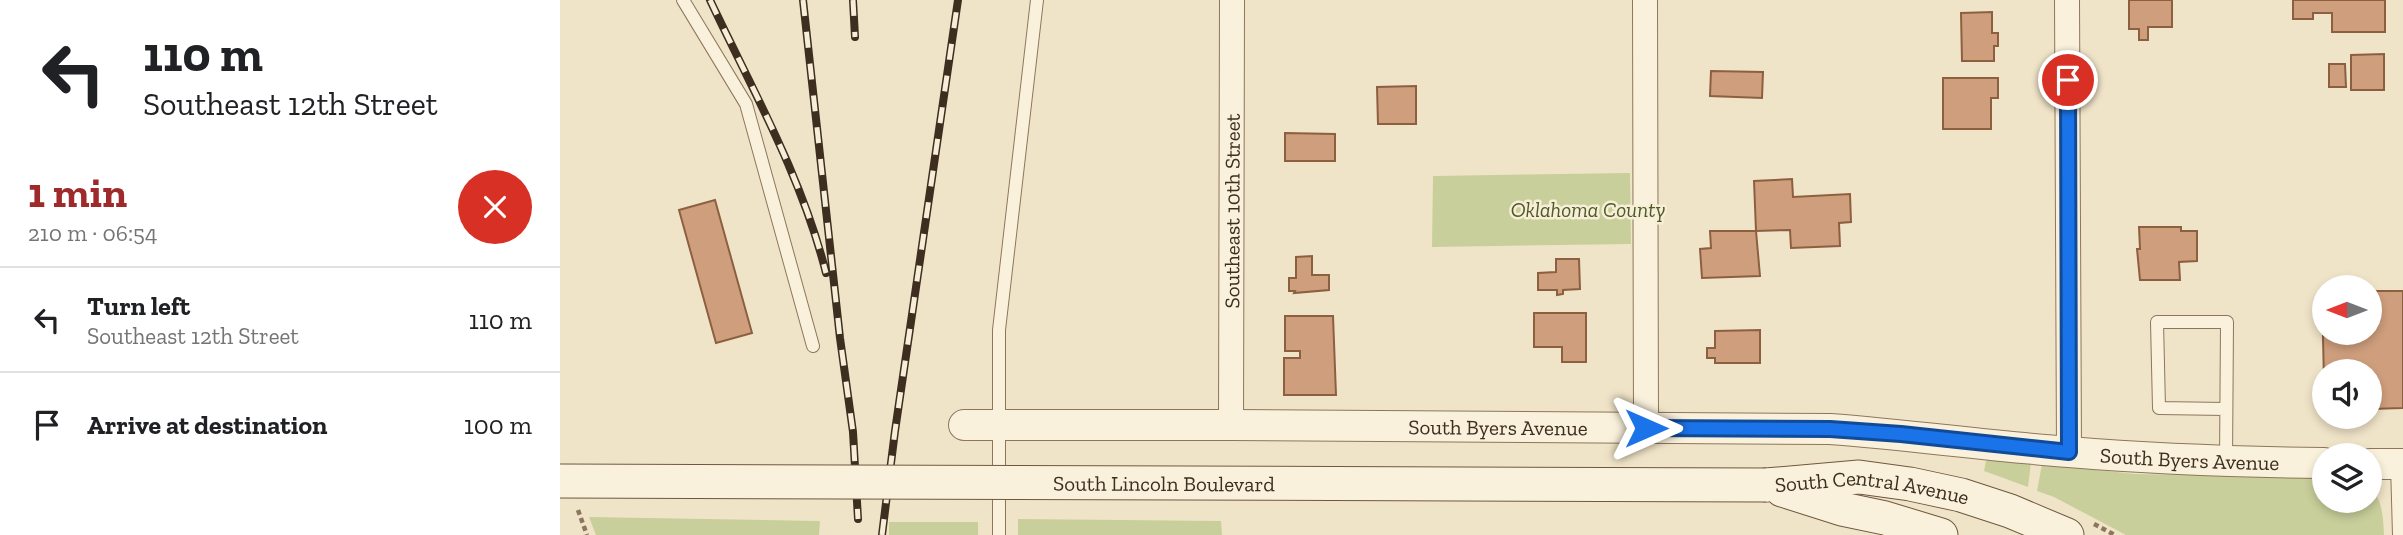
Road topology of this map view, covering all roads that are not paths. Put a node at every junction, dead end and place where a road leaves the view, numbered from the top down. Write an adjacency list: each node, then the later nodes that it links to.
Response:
1 (683, 0): 6 (lane)
2 (1037, 0): 10 (lane)
3 (1232, 0): 9 (street, Southeast 10th Street)
4 (1645, 0): 11 (street)
5 (2067, 0): 12 (street)
6 (813, 346)
7 (2226, 409): 7 (lane); 13 (lane)
8 (964, 425): 10 (street, South Byers Avenue)
9 (1231, 425): 10 (street, South Byers Avenue); 11 (street, South Byers Avenue)
10 (998, 426): 18 (lane)
11 (1646, 428): 12 (street, South Byers Avenue)
12 (2069, 452): 13 (street, South Byers Avenue)
13 (2226, 462): 14 (street, South Byers Avenue)
14 (2312, 463)
15 (2390, 464): 21 (lane)
16 (560, 481): 17 (main road, South Lincoln Boulevard, bridge)
17 (1766, 485): 19 (main road, South Central Avenue); 20 (main road, South Central Avenue)
18 (999, 535)
19 (1941, 535)
20 (2067, 535)
21 (2399, 535)

